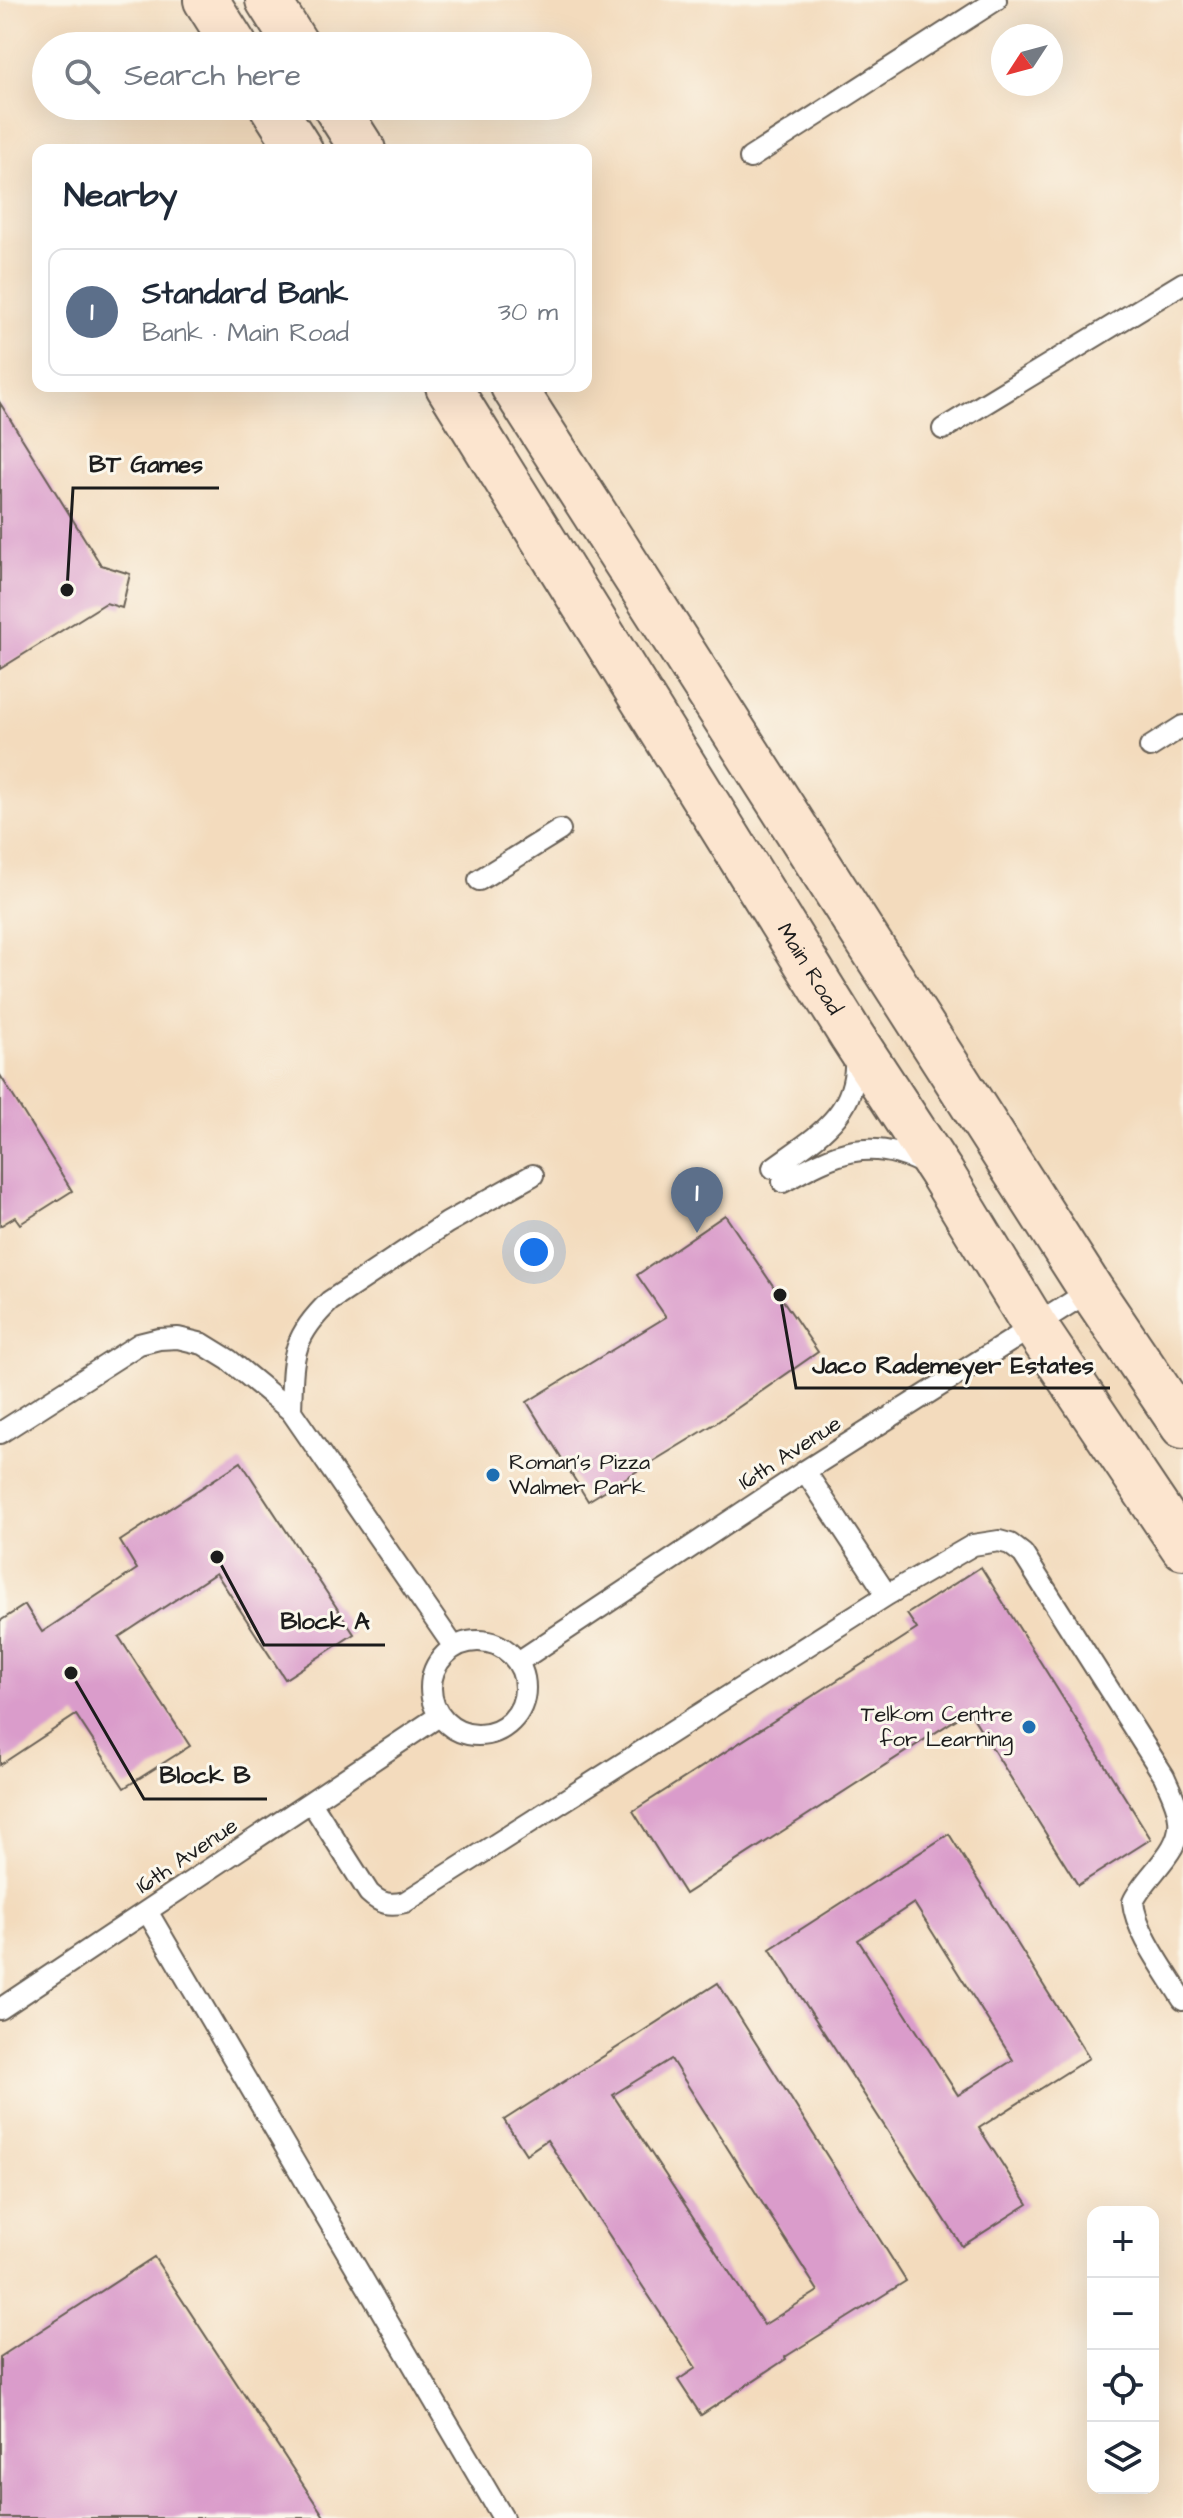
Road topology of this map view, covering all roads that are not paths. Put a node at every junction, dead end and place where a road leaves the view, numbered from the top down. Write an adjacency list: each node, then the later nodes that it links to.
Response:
1 (206, 0): 4 (main road)
2 (268, 0): 5 (main road)
3 (996, 0): 10 (lane)
4 (226, 32)
5 (288, 32)
6 (281, 120): 8 (main road)
7 (344, 120): 9 (main road)
8 (296, 144)
9 (359, 144)
10 (750, 158)
11 (1183, 283): 14 (lane)
12 (452, 392): 19 (main road, Main Road)
13 (517, 392): 22 (main road)
14 (943, 429)
15 (1183, 726): 16 (lane)
16 (1150, 747)
17 (560, 830): 18 (lane)
18 (479, 880)
19 (851, 1035): 20 (main road, Main Road); 20 (lane)
20 (942, 1174): 23 (main road, Main Road)
21 (533, 1175): 25 (lane)
22 (1091, 1290): 23 (lane, 16th Avenue); 24 (lane); 26 (main road)
23 (1034, 1325): 28 (lane, 16th Avenue); 29 (main road, Main Road)
24 (1183, 1391)
25 (291, 1411): 27 (lane); 31 (lane)
26 (1183, 1426)
27 (0, 1433)
28 (805, 1471): 30 (lane); 32 (lane, 16th Avenue)
29 (1183, 1547)
30 (887, 1595): 34 (lane); 36 (lane)
31 (454, 1647): 32 (lane); 33 (lane)
32 (518, 1662): 33 (lane)
33 (439, 1716): 34 (lane, 16th Avenue)
34 (311, 1802): 35 (lane, 16th Avenue)
35 (147, 1911): 37 (lane, 16th Avenue); 38 (lane)
36 (1183, 2000)
37 (0, 2009)
38 (503, 2518)

